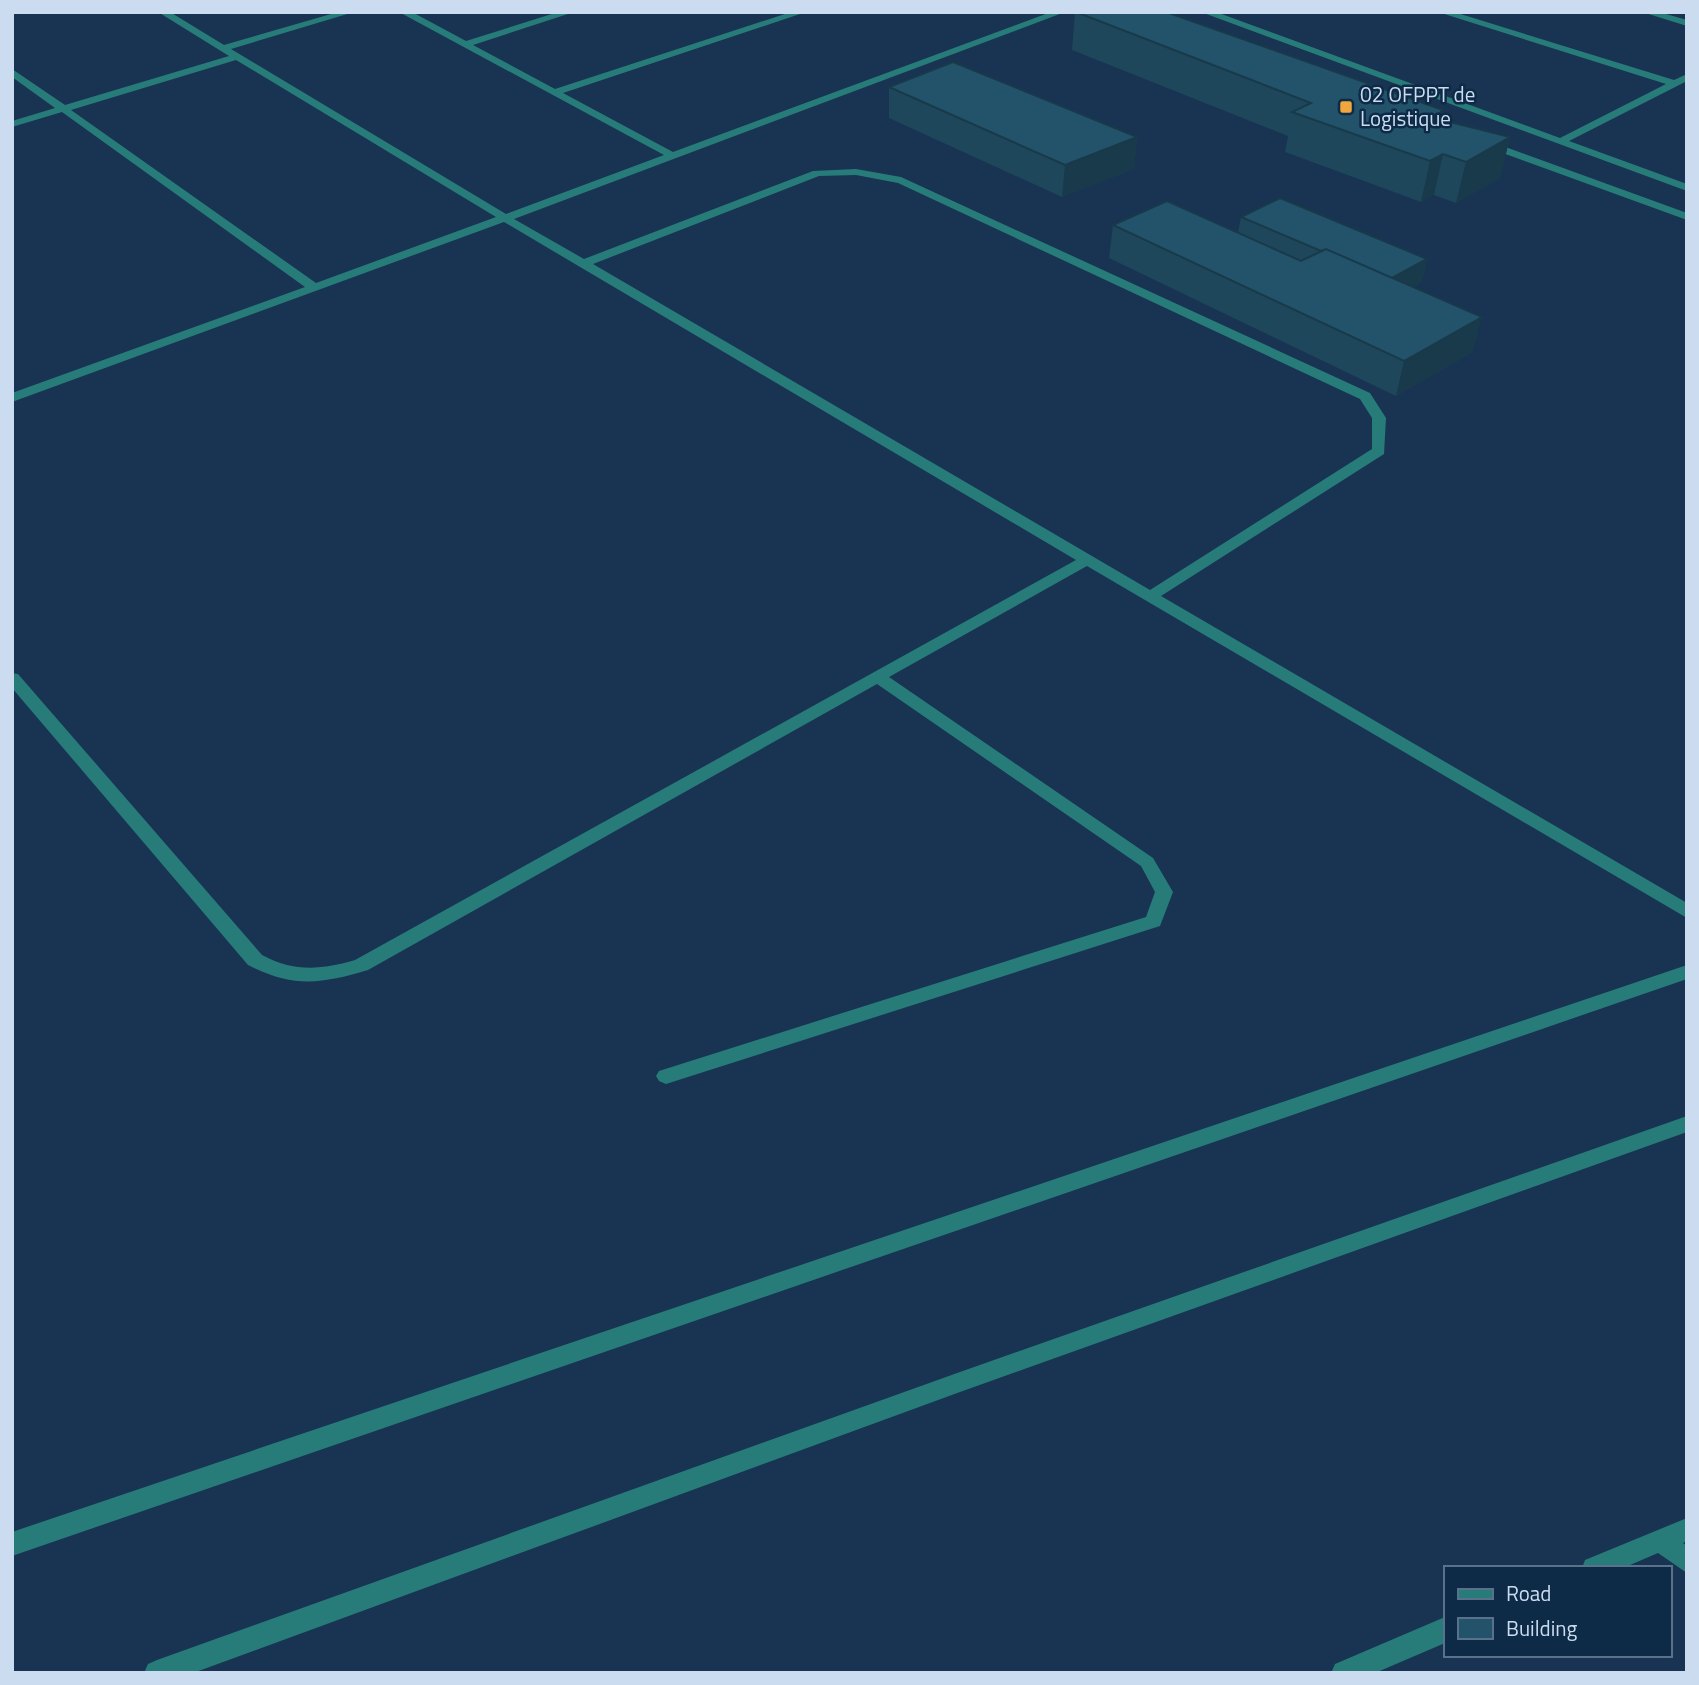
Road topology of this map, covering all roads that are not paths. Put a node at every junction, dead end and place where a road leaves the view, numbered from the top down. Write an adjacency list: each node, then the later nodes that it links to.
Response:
1 (163, 12): 12 (street)
2 (349, 12): 12 (street)
3 (404, 12): 11 (street)
4 (569, 12): 11 (street)
5 (801, 12): 17 (street)
6 (1060, 12): 22 (street)
7 (1206, 12): 21 (street)
8 (1443, 12): 16 (street)
9 (1647, 12): 10 (street)
10 (1687, 23)
11 (466, 44): 17 (street)
12 (223, 48): 13 (street)
13 (237, 57): 18 (street); 25 (street)
14 (12, 72): 18 (street)
15 (1687, 77): 16 (street)
16 (1675, 83): 21 (street)
17 (556, 92): 22 (street)
18 (64, 109): 19 (street); 27 (street)
19 (12, 124)
20 (1480, 141): 24 (street)
21 (1560, 142): 23 (street)
22 (673, 156): 25 (street)
23 (1687, 188)
24 (1687, 217)
25 (505, 218): 26 (street); 27 (street)
26 (583, 264): 29 (street); 30 (street)
27 (314, 288): 28 (street)
28 (12, 398)
29 (1087, 560): 30 (street); 31 (street)
30 (1149, 597): 33 (street)
31 (878, 677): 32 (street); 35 (street)
32 (12, 678)
33 (1687, 912)
34 (1687, 972): 39 (street)
35 (666, 1076)
36 (1687, 1125): 44 (street)
37 (1687, 1529): 38 (street)
38 (1660, 1540): 40 (street); 41 (street)
39 (12, 1544)
40 (1687, 1561)
41 (1599, 1566)
42 (1444, 1630): 43 (street)
43 (1357, 1671)
44 (157, 1673)

